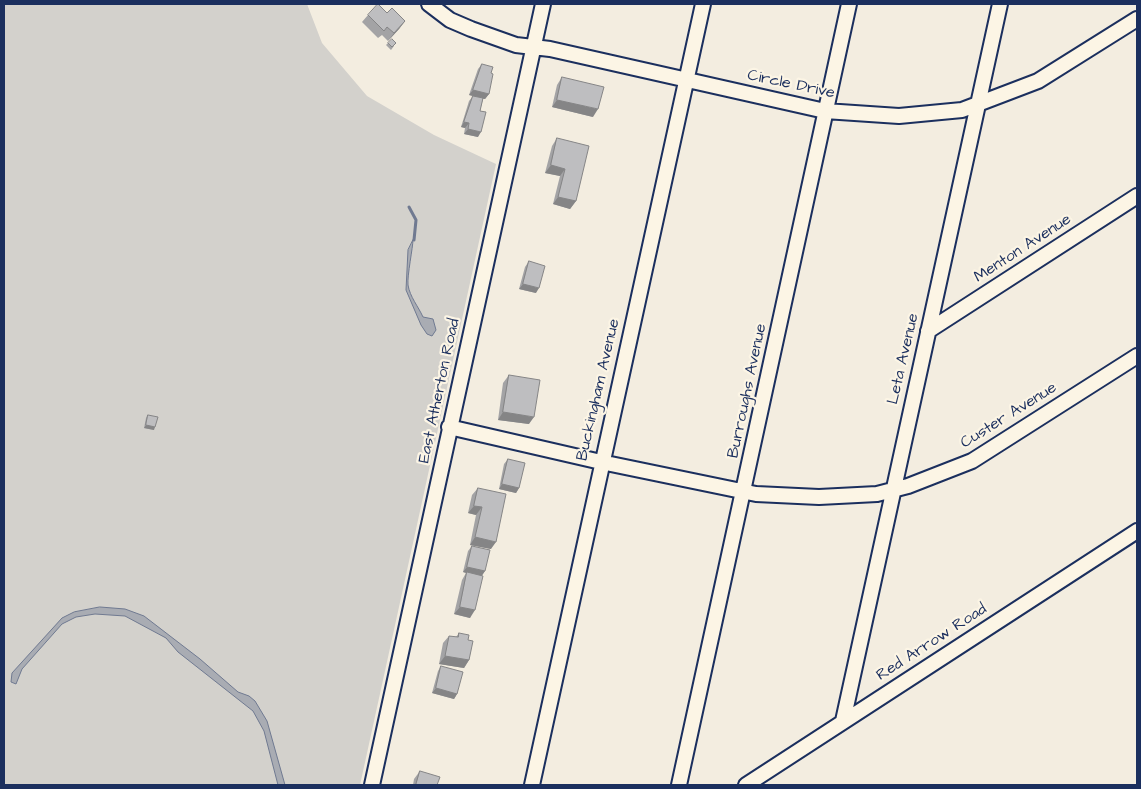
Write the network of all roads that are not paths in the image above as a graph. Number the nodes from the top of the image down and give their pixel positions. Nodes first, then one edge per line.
1 (429, 4) edge
2 (543, 4) edge
3 (703, 4) edge
4 (849, 4) edge
5 (1000, 4) edge
6 (1137, 19) edge
7 (534, 46) junction
8 (686, 81) junction
9 (978, 105) junction
10 (825, 111) junction
11 (1137, 196) edge
12 (928, 331) junction
13 (1137, 356) edge
14 (450, 427) junction
15 (601, 462) junction
16 (892, 490) junction
17 (744, 491) junction
18 (1137, 531) edge
19 (843, 721) junction
20 (372, 785) edge
21 (532, 785) edge
22 (679, 785) edge
23 (746, 785) edge

1 - 7 street, Circle Drive
2 - 7 street, East Atherton Road
3 - 8 street, Buckingham Avenue
4 - 10 street, Burroughs Avenue
5 - 9 street, Leta Avenue
6 - 9 street, Circle Drive
7 - 8 street, Circle Drive
7 - 14 street, East Atherton Road
8 - 10 street, Circle Drive
8 - 15 street, Buckingham Avenue
9 - 10 street, Circle Drive
9 - 12 street, Leta Avenue
10 - 17 street, Burroughs Avenue
11 - 12 street, Menton Avenue
12 - 16 street, Leta Avenue
13 - 16 street, Custer Avenue
14 - 15 street, Custer Avenue
14 - 20 street, East Atherton Road
15 - 17 street, Custer Avenue
15 - 21 street, Buckingham Avenue
16 - 17 street, Custer Avenue
16 - 19 street, Leta Avenue
17 - 22 street, Burroughs Avenue
18 - 19 street, Red Arrow Road
19 - 23 street, Red Arrow Road

